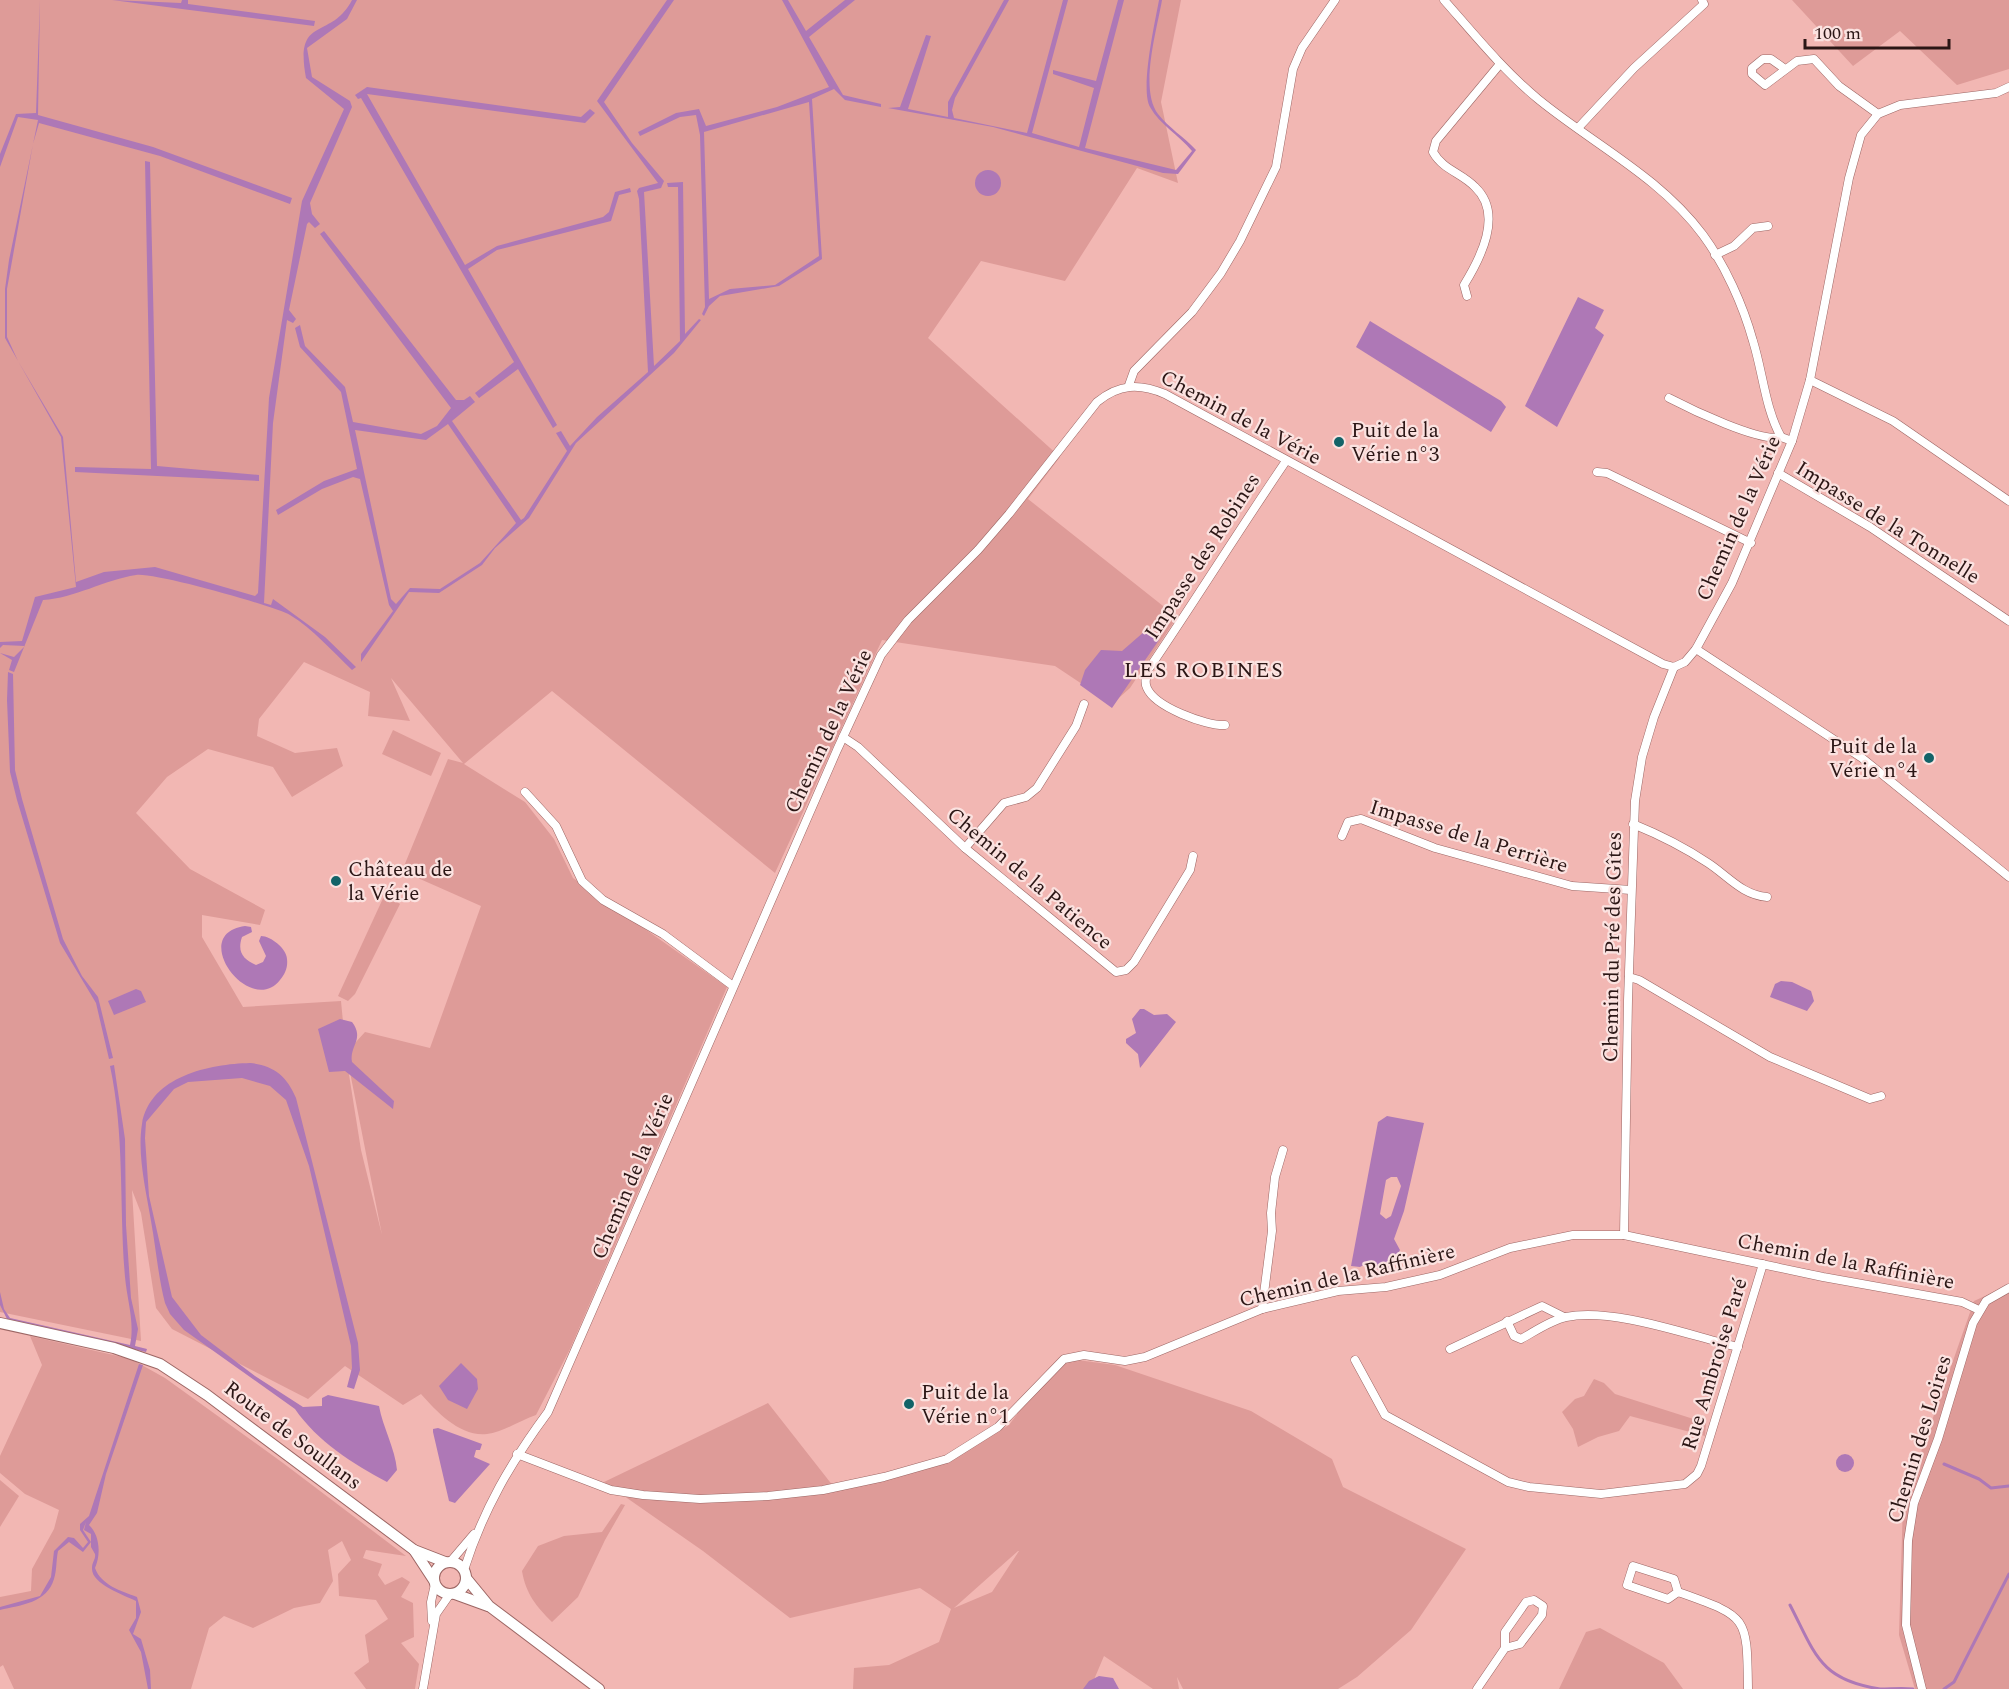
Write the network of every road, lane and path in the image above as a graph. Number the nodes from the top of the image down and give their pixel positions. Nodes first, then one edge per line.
1 (1335, 0) edge
2 (1444, 0) edge
3 (1702, 0) edge
4 (1500, 64) junction
5 (1785, 69) dead end
6 (2009, 87) edge
7 (1878, 114) junction
8 (1578, 128) junction
9 (1768, 225) dead end
10 (1715, 255) junction
11 (1467, 296) dead end
12 (1810, 380) junction
13 (1129, 385) junction
14 (1669, 398) dead end
15 (1781, 437) junction
16 (1792, 441) junction
17 (1286, 461) junction
18 (1597, 472) dead end
19 (1778, 473) junction
20 (2009, 501) edge
21 (1751, 543) junction
22 (2009, 621) edge
23 (1696, 648) junction
24 (1674, 667) junction
25 (1084, 704) dead end
26 (1225, 725) dead end
27 (843, 737) junction
28 (525, 792) dead end
29 (1633, 825) junction
30 (1342, 836) dead end
31 (965, 848) junction
32 (1193, 856) dead end
33 (2009, 878) edge
34 (1631, 890) junction
35 (1767, 897) dead end
36 (1629, 977) junction
37 (733, 986) junction
38 (1881, 1096) dead end
39 (1283, 1150) dead end
40 (1624, 1235) junction
41 (1763, 1264) junction
42 (2009, 1288) edge
43 (1262, 1309) junction
44 (1979, 1310) junction
45 (1564, 1317) junction
46 (1507, 1322) junction
47 (0, 1323) edge
48 (1738, 1347) junction
49 (1450, 1348) dead end
50 (1355, 1360) dead end
51 (517, 1455) junction
52 (477, 1530) junction
53 (414, 1550) junction
54 (448, 1562) junction
55 (465, 1574) junction
56 (434, 1581) junction
57 (1678, 1592) junction
58 (452, 1594) junction
59 (489, 1606) junction
60 (433, 1632) junction
61 (1505, 1648) junction
62 (423, 1689) edge
63 (599, 1689) edge
64 (1477, 1689) edge
65 (1748, 1689) edge
66 (1922, 1689) edge

1 - 13 street
2 - 4 street
3 - 8 street
4 - 8 street
4 - 11 street
5 - 7 street
6 - 7 street
7 - 12 street, Chemin de la Vérie
8 - 10 street
9 - 10 street
10 - 15 street
12 - 16 street, Chemin de la Vérie
12 - 20 street
13 - 17 street, Chemin de la Vérie
13 - 27 street, Chemin de la Vérie
14 - 15 street
15 - 16 street
16 - 19 street, Chemin de la Vérie
17 - 24 street, Chemin de la Vérie
17 - 26 street, Impasse des Robines
18 - 21 street
19 - 21 street, Chemin de la Vérie
19 - 22 street, Impasse de la Tonnelle
21 - 23 street, Chemin de la Vérie
23 - 24 street, Chemin de la Vérie
23 - 33 street
24 - 29 street, Chemin du Pré des Gîtes
25 - 31 street
27 - 31 street, Chemin de la Patience
27 - 37 street, Chemin de la Vérie
28 - 37 street
29 - 34 street, Chemin du Pré des Gîtes
29 - 35 street
30 - 34 street, Impasse de la Perrière
31 - 32 street, Chemin de la Patience
34 - 36 street, Chemin du Pré des Gîtes
36 - 38 street
36 - 40 street, Chemin du Pré des Gîtes
37 - 51 street, Chemin de la Vérie
39 - 43 street
40 - 41 street, Chemin de la Raffinière
40 - 43 street, Chemin de la Raffinière
41 - 44 street, Chemin de la Raffinière
41 - 48 street, Rue Ambroise Paré
42 - 44 street
43 - 51 street, Chemin de la Raffinière
44 - 66 street, Chemin des Loires
45 - 46 street
45 - 46 street
45 - 48 street
46 - 49 street
47 - 53 main road, Route de Soullans
48 - 50 street, Rue Ambroise Paré
51 - 52 street, Chemin de la Vérie
52 - 54 street, Chemin de la Vérie
52 - 55 street, Chemin de la Vérie
53 - 54 main road, Route de Soullans
53 - 56 main road, Route de Soullans
54 - 55 main road
54 - 56 main road
55 - 58 main road
55 - 59 main road
56 - 58 main road
56 - 60 street
57 - 57 street
57 - 65 street
58 - 59 main road
58 - 60 street
59 - 63 main road
60 - 62 street
61 - 61 street
61 - 64 street

